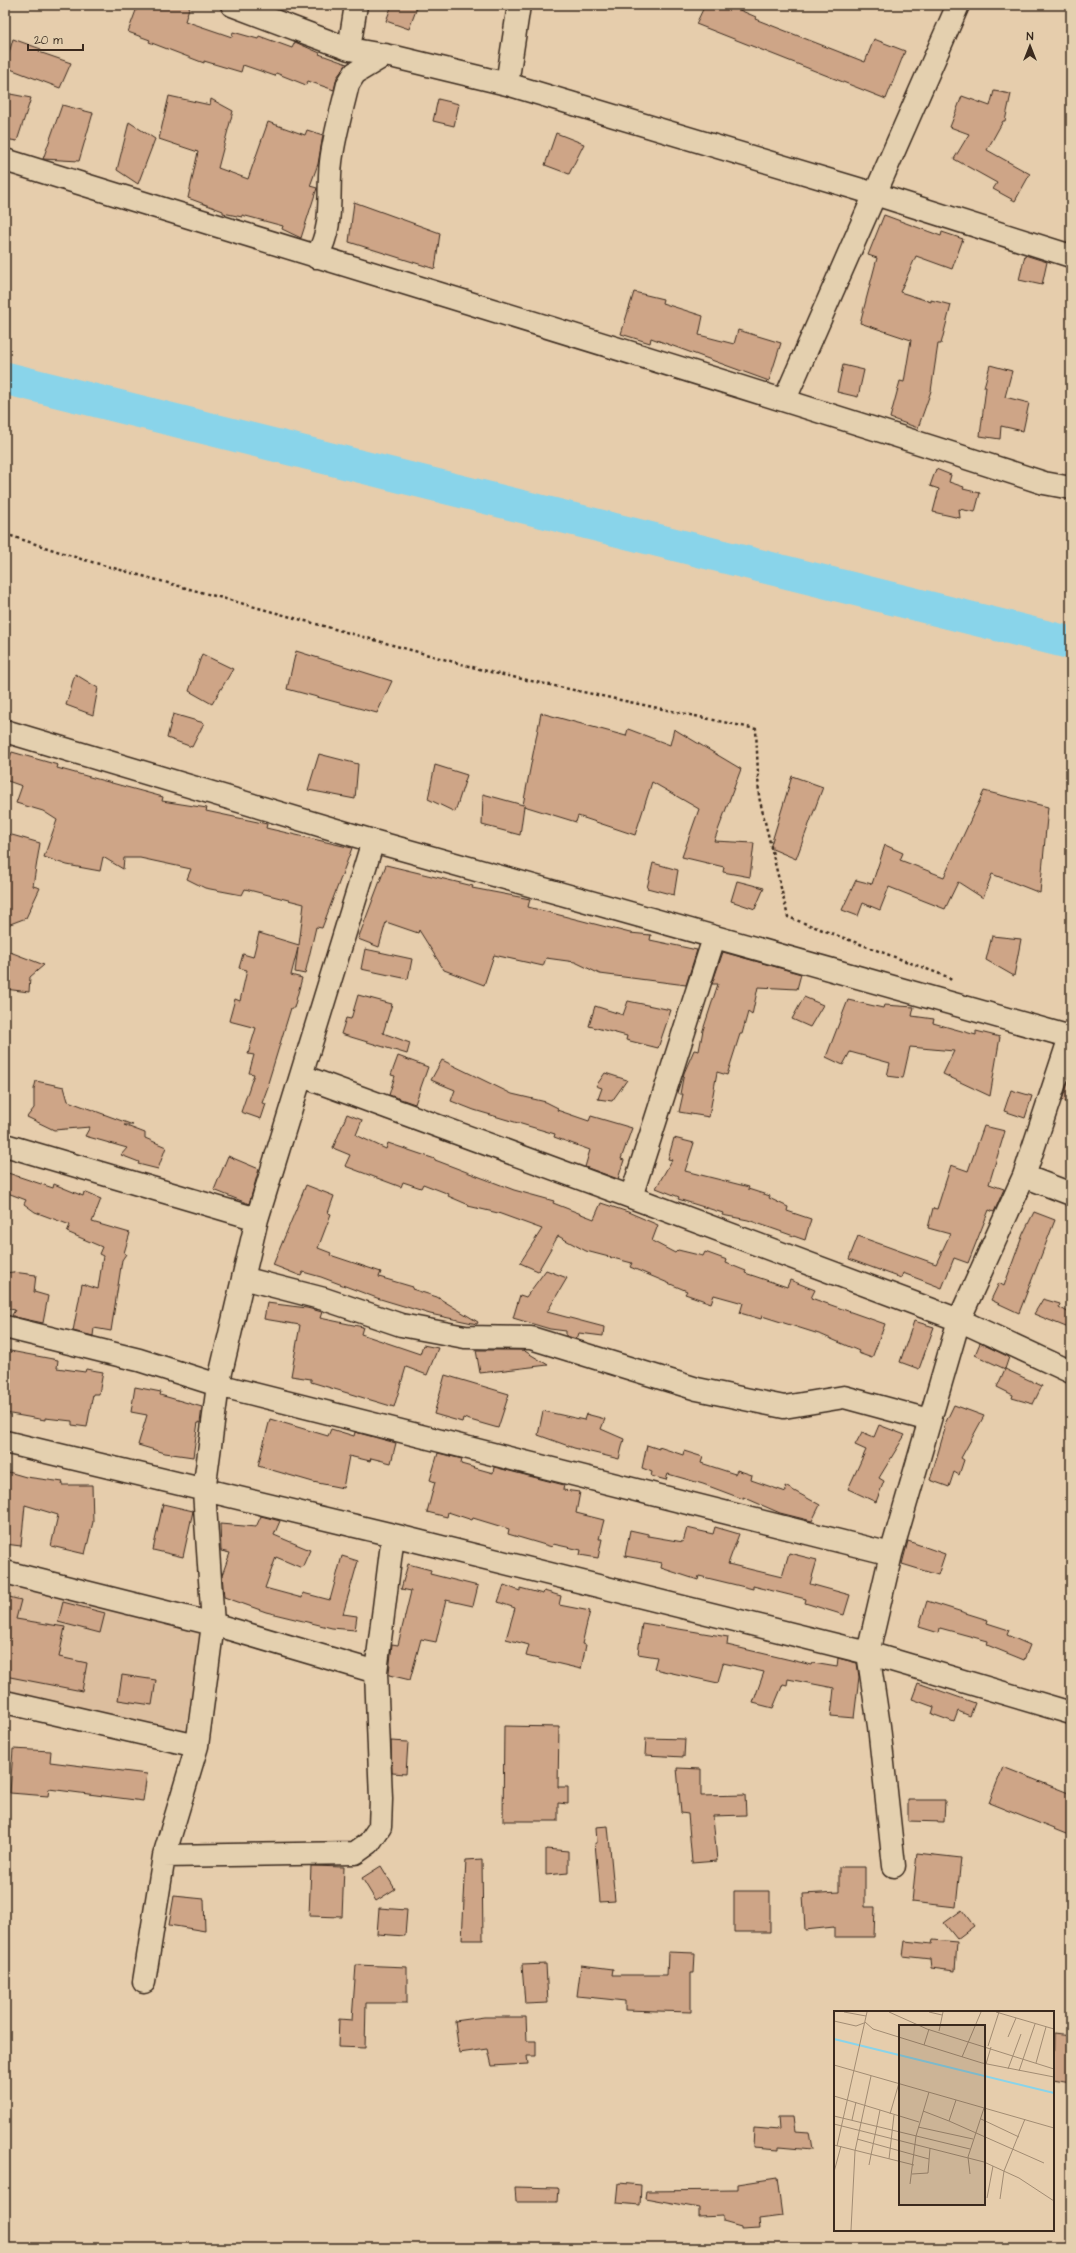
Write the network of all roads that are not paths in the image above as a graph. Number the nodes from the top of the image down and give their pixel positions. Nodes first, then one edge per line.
1 (232, 5) edge
2 (356, 5) edge
3 (519, 5) edge
4 (958, 5) edge
5 (349, 49) junction
6 (385, 55) junction
7 (507, 84) junction
8 (5, 160) edge
9 (875, 194) junction
10 (1071, 256) edge
11 (316, 257) junction
12 (785, 399) junction
13 (1071, 488) edge
14 (5, 731) edge
15 (373, 841) junction
16 (714, 938) junction
17 (1070, 1037) edge
18 (302, 1076) junction
19 (5, 1145) edge
20 (1024, 1176) junction
21 (1071, 1194) edge
22 (631, 1197) junction
23 (257, 1219) junction
24 (243, 1278) junction
25 (959, 1320) junction
26 (5, 1327) edge
27 (1071, 1372) edge
28 (218, 1385) junction
29 (929, 1420) junction
30 (5, 1442) edge
31 (204, 1491) junction
32 (393, 1535) junction
33 (891, 1554) junction
34 (5, 1572) edge
35 (213, 1624) junction
36 (868, 1652) junction
37 (376, 1672) junction
38 (5, 1702) edge
39 (1071, 1713) edge
40 (197, 1746) junction
41 (164, 1856) junction
42 (894, 1866) dead end
43 (144, 1982) dead end

1 - 5 street
2 - 5 street
3 - 7 street
4 - 9 street
5 - 6 street
6 - 7 street
6 - 11 street
7 - 9 street
8 - 11 street
9 - 10 street
9 - 12 street
11 - 12 street
12 - 13 street
14 - 15 street
15 - 16 street
15 - 18 street
16 - 17 street
16 - 22 street
17 - 20 street
18 - 22 street
18 - 23 street
19 - 23 street
20 - 21 street
20 - 25 street
22 - 25 street
23 - 24 street
24 - 28 street
24 - 29 street
25 - 27 street
25 - 29 street
26 - 28 street
28 - 31 street
28 - 33 street
29 - 33 street
30 - 31 street
31 - 32 street
31 - 35 street
32 - 36 street
32 - 37 street
33 - 36 street
34 - 35 street
35 - 37 street
35 - 40 street
36 - 39 street
36 - 42 street
37 - 41 street
38 - 40 street
40 - 41 street
41 - 43 street

